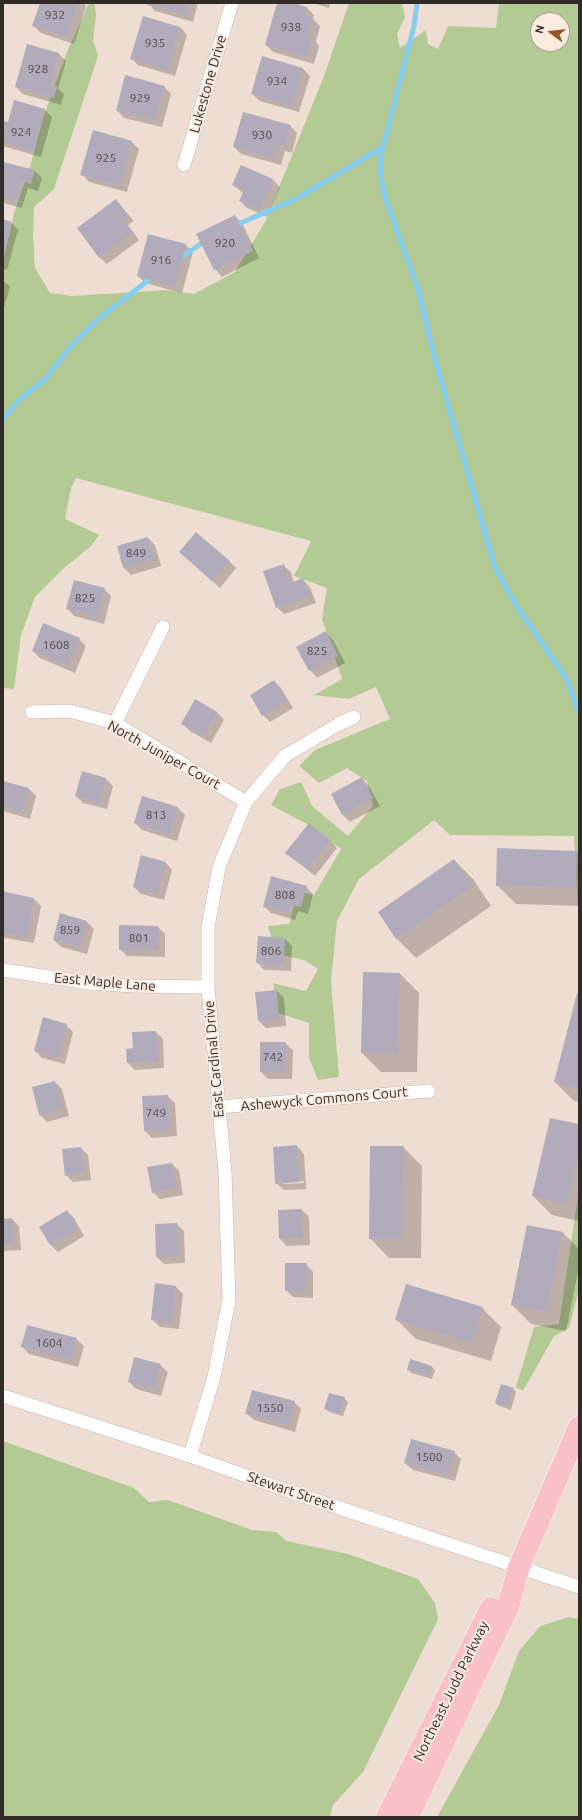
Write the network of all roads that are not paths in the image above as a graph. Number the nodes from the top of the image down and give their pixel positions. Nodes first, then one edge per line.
1 (232, 3) edge
2 (184, 165) dead end
3 (163, 627) dead end
4 (32, 712) dead end
5 (354, 717) dead end
6 (115, 723) junction
7 (246, 802) junction
8 (3, 970) edge
9 (208, 987) junction
10 (429, 1091) dead end
11 (218, 1107) junction
12 (3, 1396) edge
13 (579, 1427) edge
14 (190, 1456) junction
15 (519, 1567) junction
16 (579, 1587) edge
17 (387, 1817) edge
18 (408, 1817) edge

1 - 2 street, Lukestone Drive
3 - 6 street
4 - 6 street, North Juniper Court
5 - 7 street, East Cardinal Drive
6 - 7 street, North Juniper Court
7 - 9 street, East Cardinal Drive
8 - 9 street, East Maple Lane
9 - 11 street, East Cardinal Drive
10 - 11 street, Ashewyck Commons Court
11 - 14 street, East Cardinal Drive
12 - 14 street, Stewart Street
13 - 15 highway, Northeast Judd Parkway
14 - 15 street, Stewart Street
15 - 16 street, Stewart Street
15 - 17 highway, Northeast Judd Parkway
15 - 18 highway, Northeast Judd Parkway

